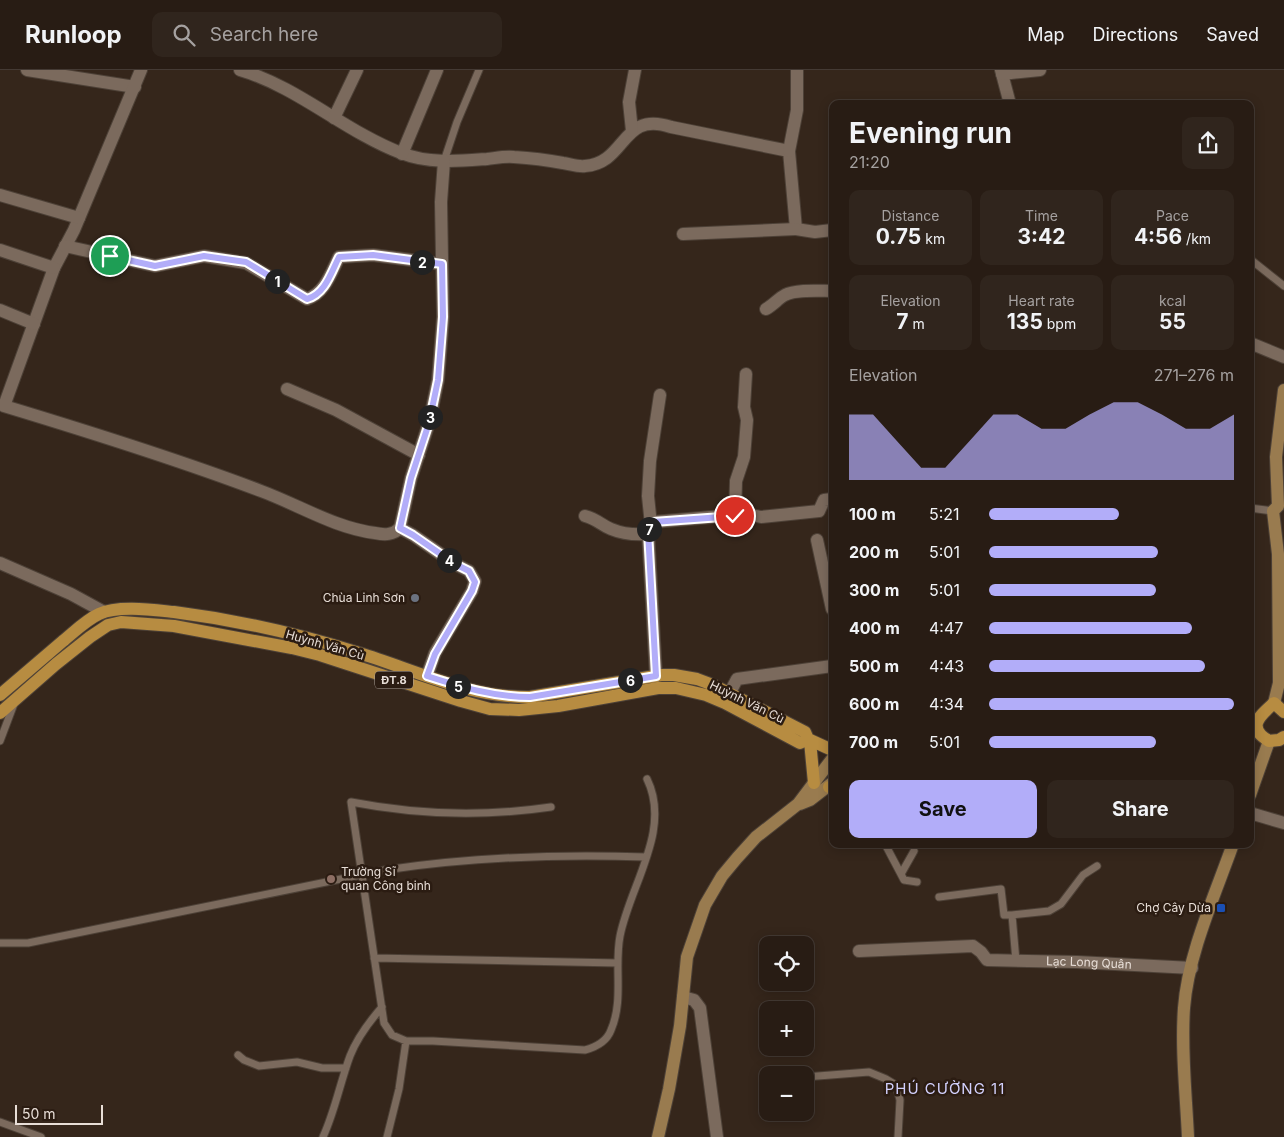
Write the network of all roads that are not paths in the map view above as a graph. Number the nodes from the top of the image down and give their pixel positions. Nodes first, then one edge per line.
1 (27, 70) edge
2 (141, 70) edge
3 (240, 70) edge
4 (356, 70) edge
5 (437, 70) edge
6 (479, 70) edge
7 (635, 70) edge
8 (797, 70) edge
9 (1040, 70) edge
10 (1002, 72) edge
11 (135, 87) junction
12 (1009, 100) edge
13 (334, 118) junction
14 (632, 130) junction
15 (789, 152) junction
16 (402, 154) junction
17 (444, 161) junction
18 (0, 196) edge
19 (80, 218) junction
20 (796, 229) junction
21 (829, 230) edge
22 (684, 234) dead end
23 (65, 246) junction
24 (0, 250) edge
25 (1254, 263) edge
26 (442, 264) junction
27 (54, 268) junction
28 (1284, 286) edge
29 (829, 291) edge
30 (766, 309) dead end
31 (0, 310) edge
32 (34, 324) junction
33 (1254, 346) edge
34 (1284, 357) edge
35 (746, 374) dead end
36 (287, 389) dead end
37 (1284, 390) edge
38 (660, 395) dead end
39 (1, 409) edge
40 (1282, 427) edge
41 (419, 455) junction
42 (829, 500) edge
43 (1254, 509) edge
44 (1273, 511) junction
45 (585, 516) dead end
46 (735, 516) junction
47 (400, 528) junction
48 (649, 530) junction
49 (817, 540) dead end
50 (1281, 554) edge
51 (0, 563) edge
52 (829, 595) edge
53 (104, 612) junction
54 (121, 622) junction
55 (829, 666) edge
56 (427, 676) junction
57 (656, 676) junction
58 (0, 695) edge
59 (727, 698) junction
60 (16, 700) junction
61 (1279, 708) edge
62 (0, 713) edge
63 (1254, 720) edge
64 (1284, 737) edge
65 (809, 740) junction
66 (0, 741) edge
67 (1269, 741) junction
68 (829, 749) edge
69 (829, 763) edge
70 (647, 779) dead end
71 (814, 783) junction
72 (1254, 784) edge
73 (829, 787) edge
74 (798, 804) junction
75 (551, 807) dead end
76 (1254, 814) edge
77 (1284, 823) edge
78 (886, 848) edge
79 (1232, 848) edge
80 (914, 851) dead end
81 (646, 857) junction
82 (1096, 866) dead end
83 (901, 874) junction
84 (361, 875) junction
85 (917, 882) dead end
86 (939, 896) dead end
87 (1012, 915) junction
88 (0, 943) edge
89 (859, 951) dead end
90 (374, 958) junction
91 (1016, 961) junction
92 (618, 963) junction
93 (1192, 968) junction
94 (683, 997) junction
95 (382, 1007) junction
96 (406, 1041) junction
97 (238, 1055) dead end
98 (346, 1068) junction
99 (814, 1076) edge
100 (0, 1122) edge
101 (41, 1137) edge
102 (323, 1137) edge
103 (387, 1137) edge
104 (658, 1137) edge
105 (717, 1137) edge
106 (898, 1137) edge
107 (1188, 1137) edge

1 - 11 street
2 - 11 street
3 - 13 street
4 - 13 street
5 - 16 street
6 - 17 lane
7 - 14 street
8 - 15 street
9 - 10 street
10 - 12 street
11 - 19 street
13 - 16 street
14 - 15 street
14 - 17 street
15 - 20 street
16 - 17 street
17 - 26 street
18 - 19 street
19 - 23 street
20 - 21 street
20 - 22 street
23 - 26 street
23 - 27 street
24 - 27 street
25 - 28 lane
26 - 41 street
27 - 32 street
29 - 30 street
31 - 32 street
32 - 39 street
33 - 34 street
35 - 46 street
36 - 41 street
37 - 40 main road
38 - 48 street
39 - 47 street
40 - 44 main road
41 - 47 street
42 - 46 street
43 - 44 lane
44 - 50 main road
45 - 48 street
46 - 48 street
47 - 56 street
48 - 57 street
49 - 52 street
50 - 61 main road
51 - 53 street
53 - 54 main road
53 - 56 main road
53 - 58 main road
54 - 59 main road, Huỳnh Văn Cù / ĐT.8
54 - 60 main road, Huỳnh Văn Cù / ĐT.8
55 - 59 street
56 - 57 main road
57 - 59 main road
59 - 65 main road
60 - 62 main road, Huỳnh Văn Cù / ĐT.8
60 - 66 lane
61 - 63 main road
63 - 67 main road
64 - 67 main road
65 - 68 main road
65 - 71 main road
67 - 72 main road
69 - 71 main road
70 - 81 lane
71 - 74 main road
73 - 74 main road
74 - 94 main road
75 - 84 lane
76 - 77 street
78 - 83 lane
79 - 93 main road
80 - 83 lane
81 - 84 lane
81 - 92 lane
82 - 87 lane
83 - 85 lane
84 - 88 lane
84 - 90 lane
86 - 87 lane
87 - 91 lane
89 - 91 street, Lạc Long Quân
90 - 92 lane
90 - 95 lane
91 - 93 street, Lạc Long Quân
92 - 96 lane
93 - 107 main road
94 - 104 main road
94 - 105 street
95 - 96 lane
95 - 98 lane
96 - 103 lane
97 - 98 lane
98 - 102 lane
99 - 106 lane
100 - 101 lane

